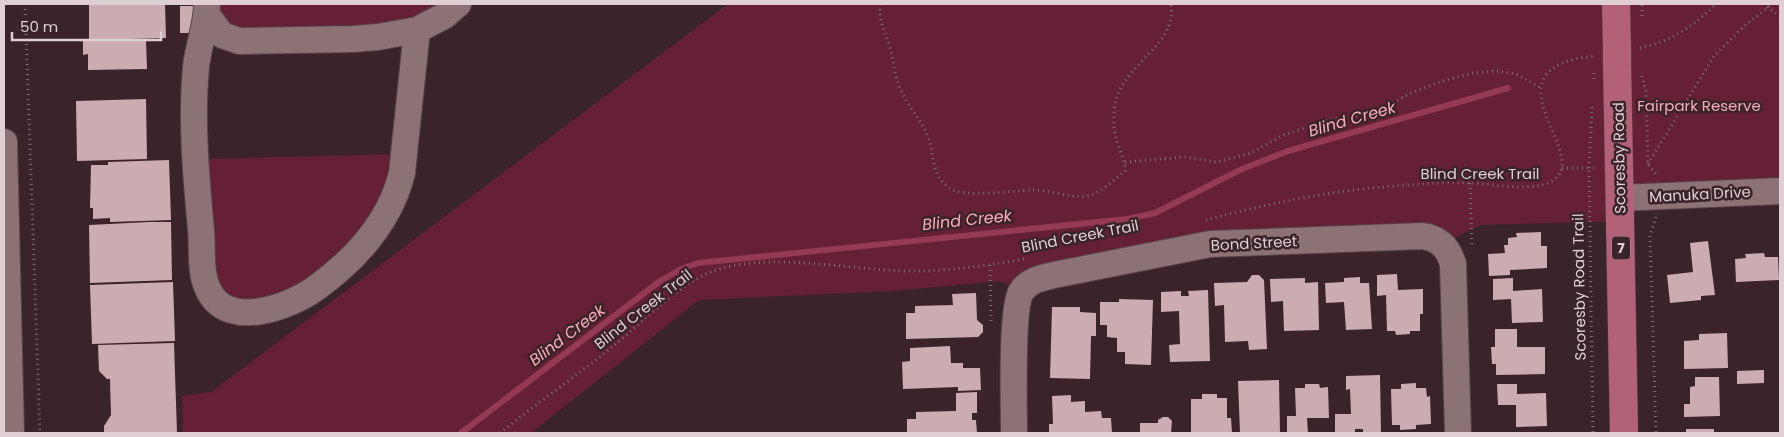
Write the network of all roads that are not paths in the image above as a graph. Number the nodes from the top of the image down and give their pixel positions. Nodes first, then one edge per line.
1 (458, 4) edge
2 (1616, 4) edge
3 (207, 10) edge
4 (417, 30) junction
5 (4, 142) edge
6 (1780, 191) edge
7 (1620, 198) junction
8 (11, 433) edge
9 (1014, 433) edge
10 (1458, 433) edge
11 (1624, 433) edge

1 - 4 street
2 - 7 main road, Scoresby Road / 7, bridge
3 - 4 street
3 - 4 street
5 - 8 street
6 - 7 street, Manuka Drive
7 - 11 main road, Scoresby Road / 7
9 - 10 street, Bond Street

